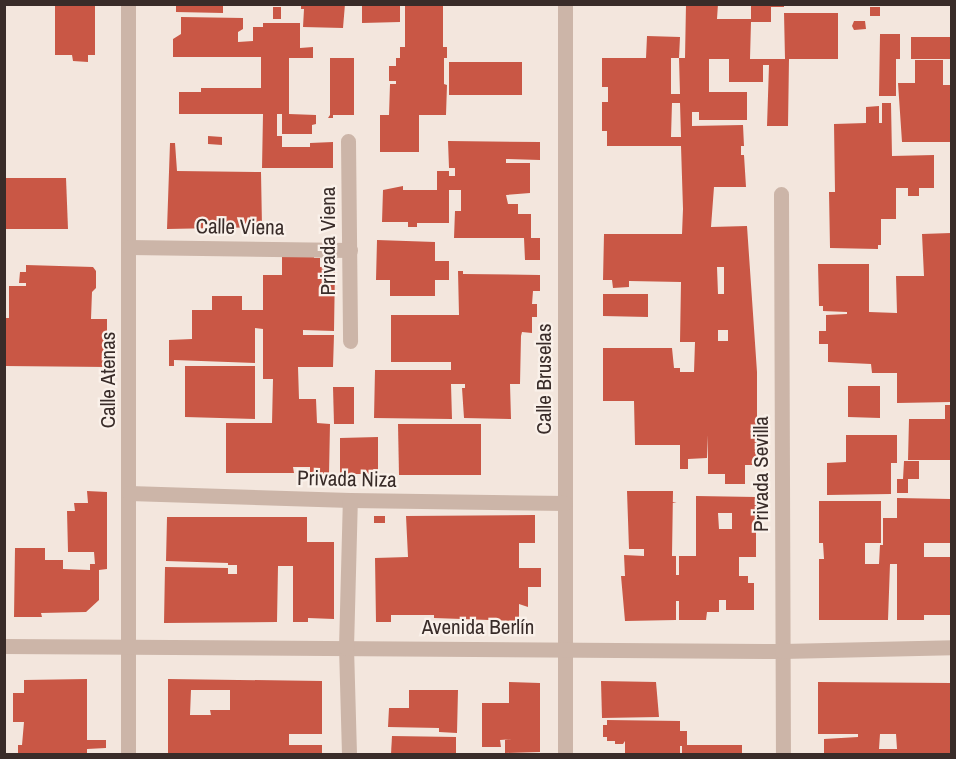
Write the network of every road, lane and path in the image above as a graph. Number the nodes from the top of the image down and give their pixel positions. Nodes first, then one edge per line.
1 (128, 4) edge
2 (565, 4) edge
3 (348, 141) dead end
4 (781, 194) dead end
5 (129, 247) junction
6 (350, 250) junction
7 (350, 341) dead end
8 (129, 493) junction
9 (350, 500) junction
10 (565, 503) junction
11 (4, 646) edge
12 (128, 647) junction
13 (951, 647) edge
14 (346, 648) junction
15 (567, 648) junction
16 (782, 651) junction
17 (128, 754) edge
18 (349, 754) edge
19 (565, 754) edge
20 (783, 754) edge

1 - 5 street, Calle Atenas
2 - 10 street, Calle Bruselas
3 - 6 street, Privada Viena
4 - 16 street, Privada Sevilla
5 - 6 street, Calle Viena
5 - 8 street, Calle Atenas
6 - 7 street, Privada Viena
8 - 9 street, Privada Niza
8 - 12 street, Calle Atenas
9 - 10 street, Privada Niza
9 - 14 street
10 - 15 street, Calle Bruselas
11 - 12 street, Avenida Berlín
12 - 14 street, Avenida Berlín
12 - 17 street, Calle Atenas
13 - 16 street, Avenida Berlín
14 - 15 street, Avenida Berlín
14 - 18 street
15 - 16 street, Avenida Berlín
15 - 19 street, Calle Bruselas
16 - 20 street, Privada Sevilla

